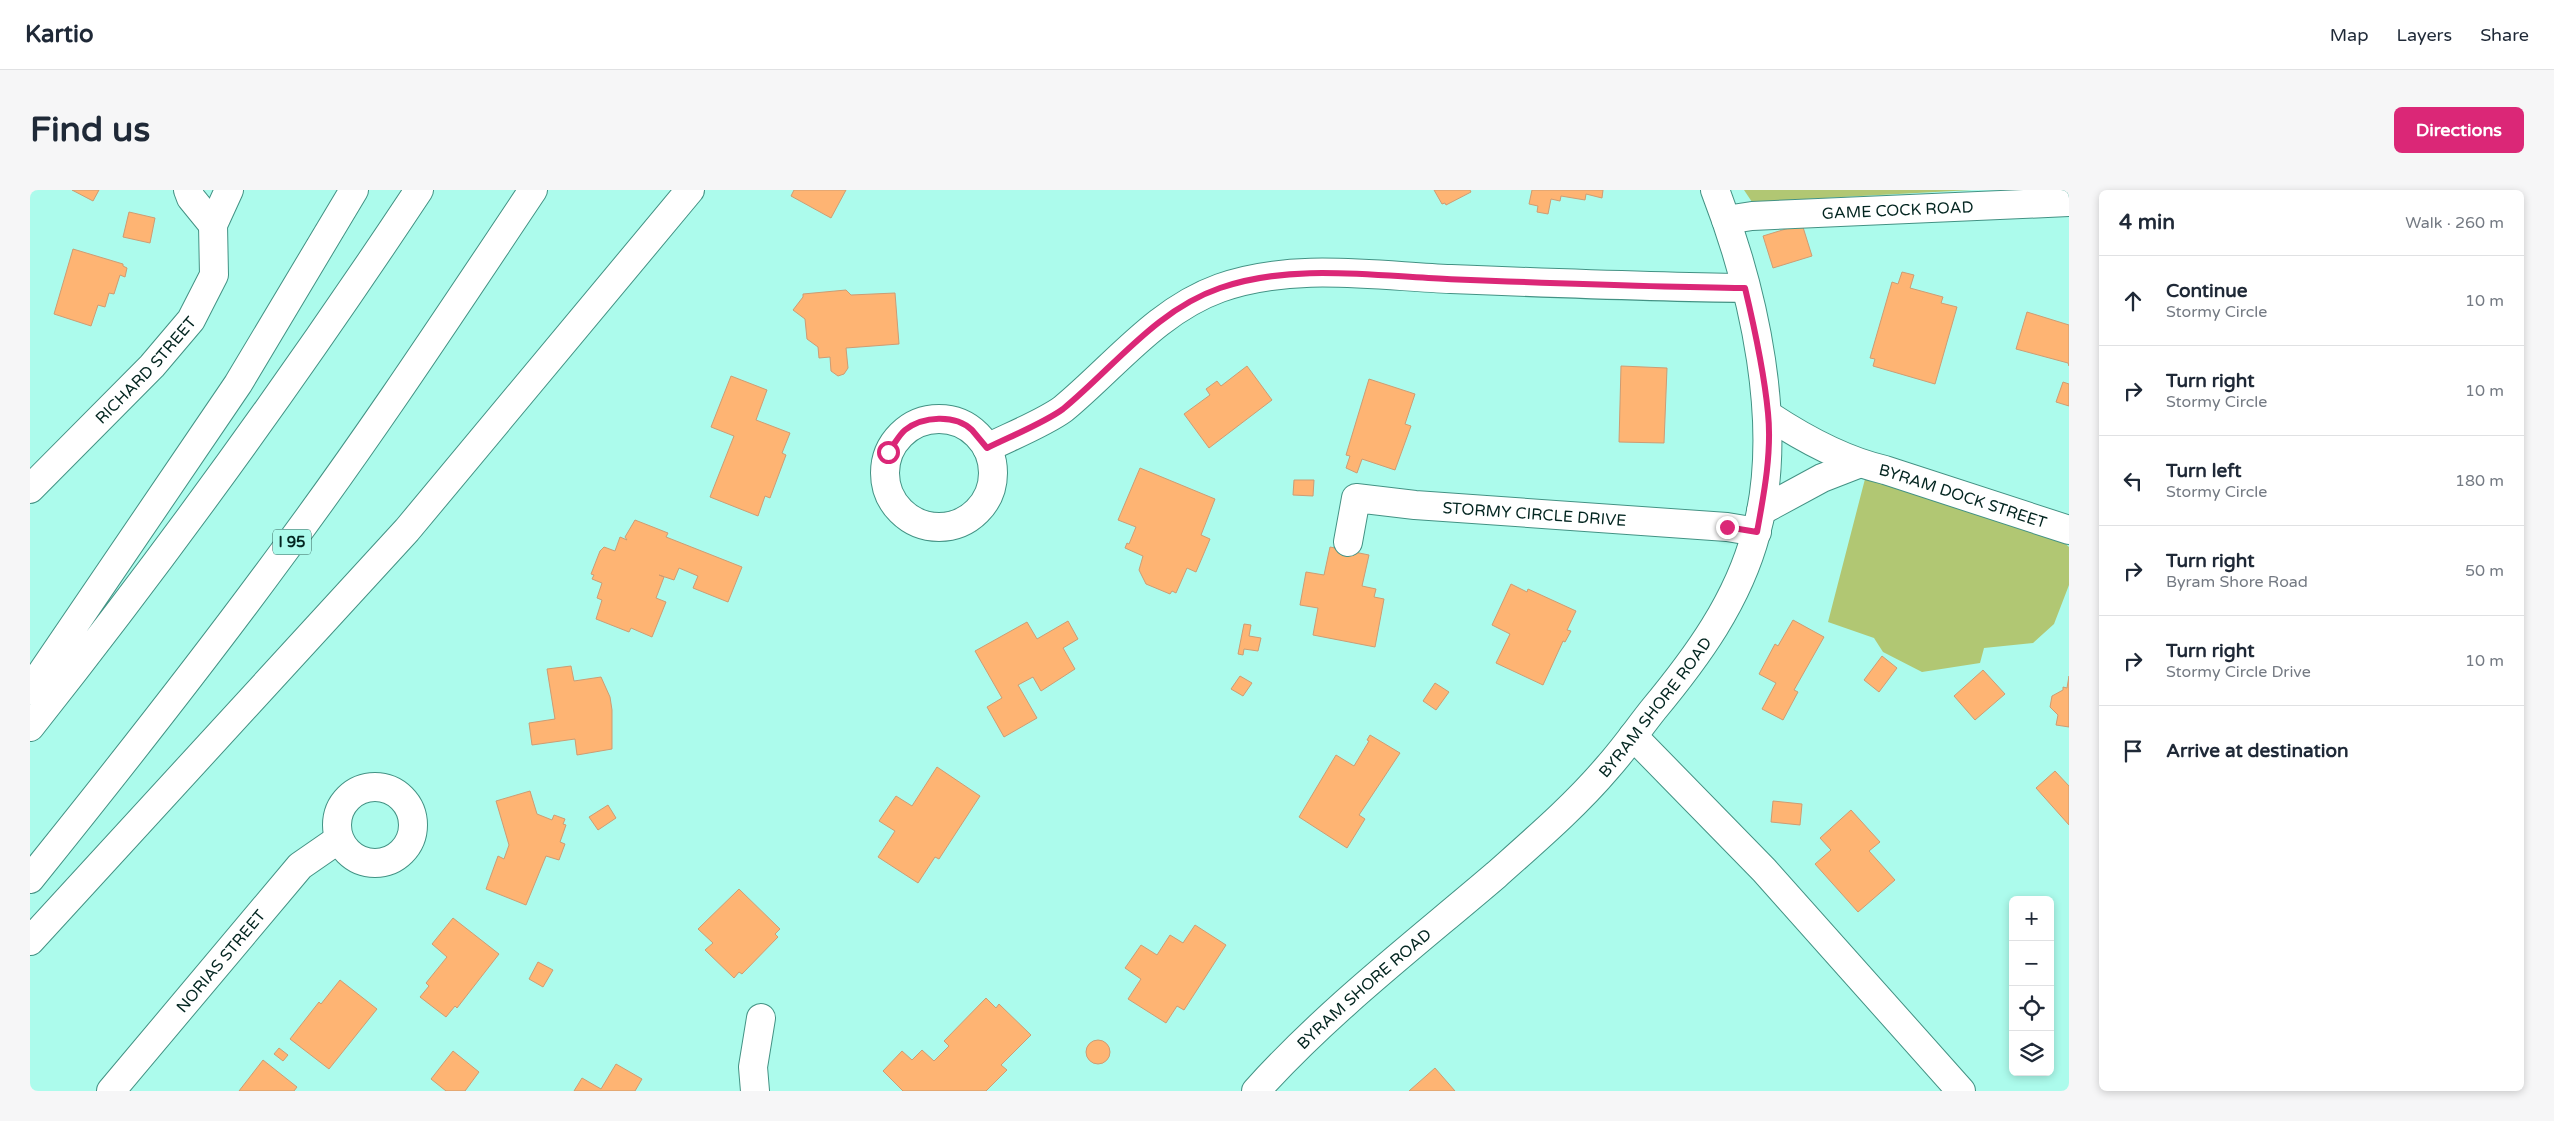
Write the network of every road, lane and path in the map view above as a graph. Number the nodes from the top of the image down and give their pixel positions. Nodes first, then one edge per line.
1 (188, 190) edge
2 (229, 190) edge
3 (354, 190) edge
4 (419, 190) edge
5 (533, 190) edge
6 (690, 190) edge
7 (1715, 190) edge
8 (2069, 202) edge
9 (1726, 220) junction
10 (213, 225) junction
11 (1745, 288) junction
12 (1768, 415) junction
13 (987, 448) dead end
14 (1858, 464) junction
15 (30, 489) edge
16 (1759, 522) junction
17 (2069, 530) edge
18 (1348, 542) dead end
19 (30, 690) edge
20 (30, 727) edge
21 (1633, 736) junction
22 (339, 839) dead end
23 (30, 879) edge
24 (30, 941) edge
25 (761, 1018) dead end
26 (111, 1091) edge
27 (755, 1091) edge
28 (1256, 1091) edge
29 (1962, 1091) edge

1 - 10 main road
2 - 10 main road
3 - 19 main road
4 - 20 main road
5 - 23 main road, I 95
6 - 24 main road
7 - 9 main road, BYRAM SHORE ROAD
8 - 9 main road, GAME COCK ROAD
9 - 11 main road, BYRAM SHORE ROAD
10 - 15 main road, RICHARD STREET
11 - 12 main road, BYRAM SHORE ROAD
11 - 13 main road
12 - 14 main road, BYRAM DOCK STREET
12 - 16 main road, BYRAM SHORE ROAD
14 - 16 main road, BYRAM DOCK STREET
14 - 17 main road, BYRAM DOCK STREET
16 - 18 main road, STORMY CIRCLE DRIVE
16 - 21 main road, BYRAM SHORE ROAD
21 - 28 main road, BYRAM SHORE ROAD
21 - 29 main road
22 - 26 main road, NORIAS STREET
25 - 27 main road

